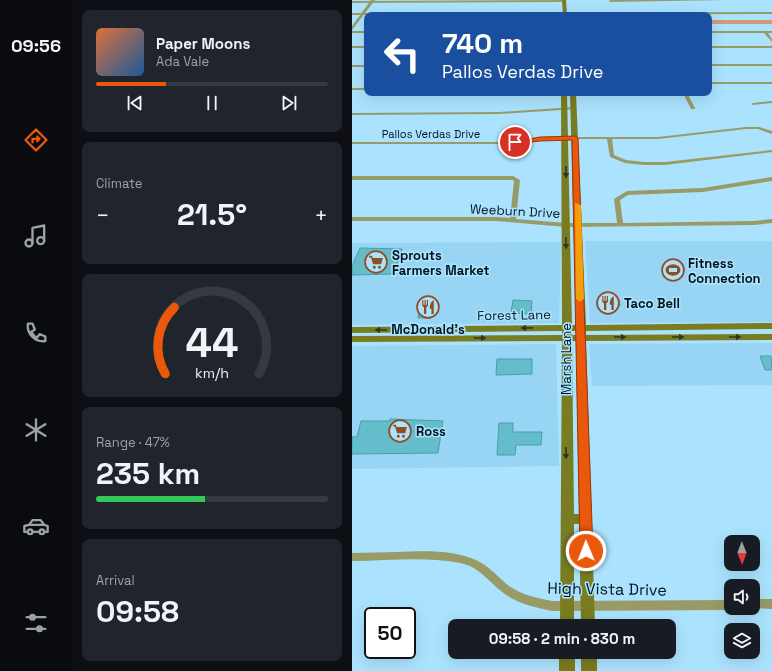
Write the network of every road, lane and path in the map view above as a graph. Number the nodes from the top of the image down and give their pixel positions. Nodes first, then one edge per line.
1 (558, 0) edge
2 (564, 0) edge
3 (610, 0) edge
4 (726, 0) edge
5 (373, 1) edge
6 (352, 2) edge
7 (365, 12) edge
8 (559, 12) edge
9 (565, 12) edge
10 (613, 12) edge
11 (712, 13) edge
12 (772, 13) edge
13 (352, 14) edge
14 (363, 14) joint
15 (352, 31) edge
16 (364, 32) edge
17 (712, 32) edge
18 (765, 32) junction
19 (772, 32) edge
20 (772, 40) edge
21 (352, 47) edge
22 (364, 47) edge
23 (772, 47) edge
24 (712, 48) edge
25 (712, 65) edge
26 (772, 65) edge
27 (352, 66) edge
28 (364, 66) edge
29 (712, 83) edge
30 (772, 83) edge
31 (364, 88) edge
32 (352, 89) edge
33 (564, 96) edge
34 (573, 96) edge
35 (687, 96) edge
36 (772, 102) edge
37 (753, 104) dead end
38 (574, 108) junction
39 (693, 108) dead end
40 (565, 109) junction
41 (352, 114) edge
42 (772, 132) edge
43 (565, 138) junction
44 (575, 138) junction
45 (609, 138) junction
46 (352, 143) edge
47 (772, 151) edge
48 (352, 178) edge
49 (772, 179) edge
50 (352, 219) edge
51 (513, 220) junction
52 (772, 221) edge
53 (578, 224) junction
54 (620, 224) junction
55 (566, 225) junction
56 (579, 272) junction
57 (566, 273) junction
58 (772, 326) edge
59 (352, 330) edge
60 (581, 332) junction
61 (697, 332) junction
62 (566, 333) junction
63 (448, 334) junction
64 (772, 336) edge
65 (352, 339) edge
66 (583, 417) junction
67 (566, 418) junction
68 (567, 519) junction
69 (586, 519) junction
70 (352, 557) edge
71 (760, 604) edge
72 (772, 604) edge
73 (724, 605) edge
74 (567, 607) junction
75 (588, 607) junction
76 (567, 619) edge
77 (588, 619) edge
78 (567, 659) edge
79 (589, 659) edge
80 (567, 671) edge
81 (589, 671) edge

1 - 2 street
1 - 5 street
1 - 8 main road
2 - 9 main road
3 - 4 street
3 - 10 street
5 - 6 street
5 - 7 street
11 - 12 street
13 - 14 street
14 - 15 street
15 - 16 street
17 - 18 street
18 - 19 street
18 - 20 street
21 - 22 street
23 - 24 street
25 - 26 street
27 - 28 street
29 - 30 street
31 - 32 street
33 - 40 main road, Marsh Lane
34 - 38 main road, Marsh Lane
35 - 39 street
36 - 37 street
38 - 40 street
38 - 44 main road, Marsh Lane
40 - 41 street
40 - 43 main road, Marsh Lane
42 - 45 street, Pallos Verdas Drive
43 - 44 street, Pallos Verdas Drive
43 - 46 street, Pallos Verdas Drive
43 -> 55 main road, Marsh Lane
44 - 45 street, Pallos Verdas Drive
44 - 53 main road, Marsh Lane
45 - 47 street
48 - 51 street
49 - 54 street
50 - 51 street, Weeburn Drive
51 - 55 street, Weeburn Drive
52 - 54 street, Weeburn Drive
53 - 54 street, Weeburn Drive
53 - 55 street, Weeburn Drive
53 - 56 main road, Marsh Lane
55 -> 57 main road, Marsh Lane
56 - 57 main road
56 - 60 main road, Marsh Lane
57 - 62 main road, Marsh Lane
58 - 61 main road, Forest Lane
63 -> 59 main road, Forest Lane
60 - 61 main road, Forest Lane
60 - 62 main road, Forest Lane
60 - 66 main road, Marsh Lane
61 -> 64 main road, Forest Lane
62 - 63 main road, Forest Lane
62 - 67 main road, Marsh Lane
63 - 65 main road, Forest Lane
66 - 67 main road
66 - 69 main road, Marsh Lane
67 -> 68 main road, Marsh Lane
68 - 69 main road
68 - 74 main road, Marsh Lane
69 - 75 main road, Marsh Lane
70 - 74 street, High Vista Drive
71 - 72 street
73 - 75 street, High Vista Drive
74 - 75 street, High Vista Drive
74 - 76 main road, Marsh Lane
75 - 77 main road, Marsh Lane
78 - 80 main road
79 - 81 main road

